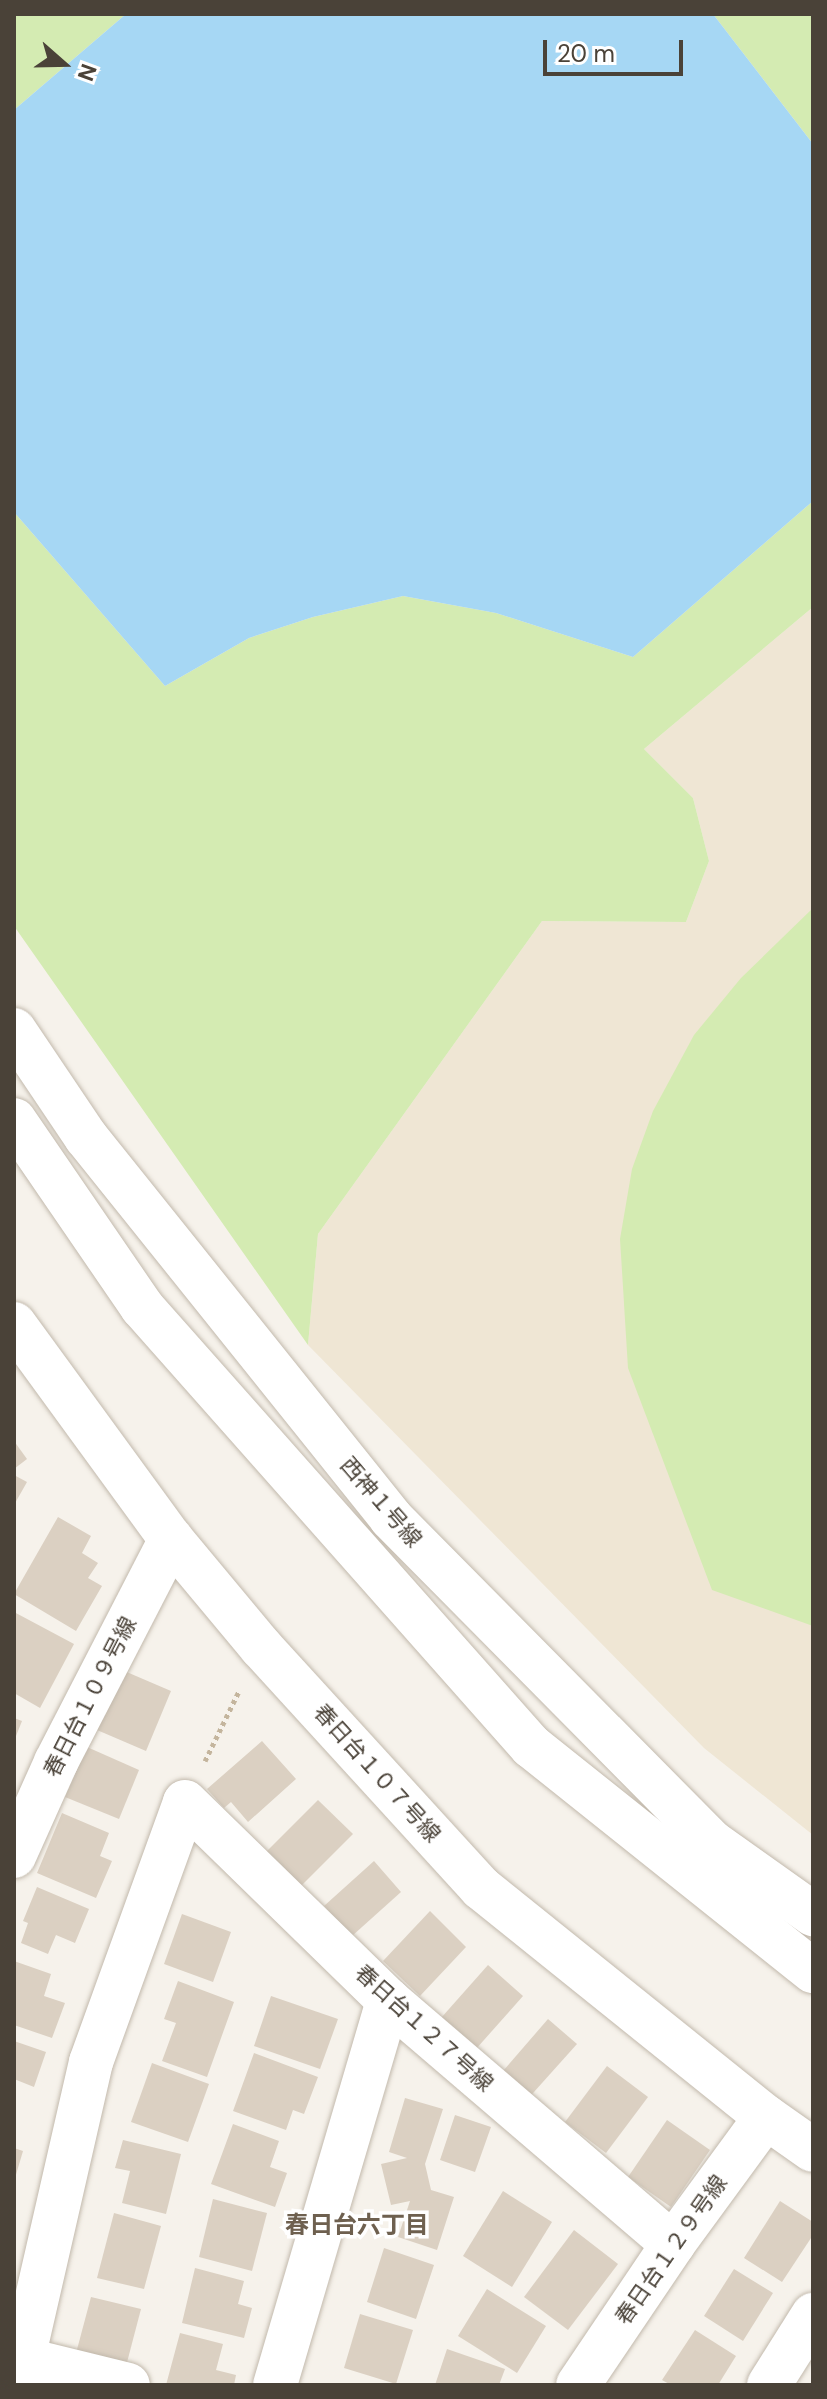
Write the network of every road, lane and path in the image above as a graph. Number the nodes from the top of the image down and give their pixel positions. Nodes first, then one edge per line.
1 (14, 1030) edge
2 (14, 1120) edge
3 (14, 1324) edge
4 (171, 1539) junction
5 (261, 1647) junction
6 (185, 1802) junction
7 (14, 1856) edge
8 (813, 1914) edge
9 (813, 1971) edge
10 (388, 2000) junction
11 (766, 2117) junction
12 (813, 2150) edge
13 (673, 2244) junction
14 (813, 2315) edge
15 (20, 2372) edge
16 (128, 2385) edge
17 (275, 2385) edge
18 (578, 2385) edge
19 (769, 2385) edge

1 - 8 street, 西神１号線
2 - 9 street
3 - 4 street, 春日台１０７号線
4 - 5 street, 春日台１０７号線
4 - 7 street, 春日台１０９号線
5 - 6 path
5 - 11 street, 春日台１０７号線
6 - 10 street, 春日台１２７号線
6 - 15 street
10 - 13 street, 春日台１２７号線
10 - 17 street
11 - 12 street, 春日台１０７号線
11 - 13 street, 春日台１２９号線
13 - 18 street, 春日台１２９号線
14 - 19 street
15 - 16 street

